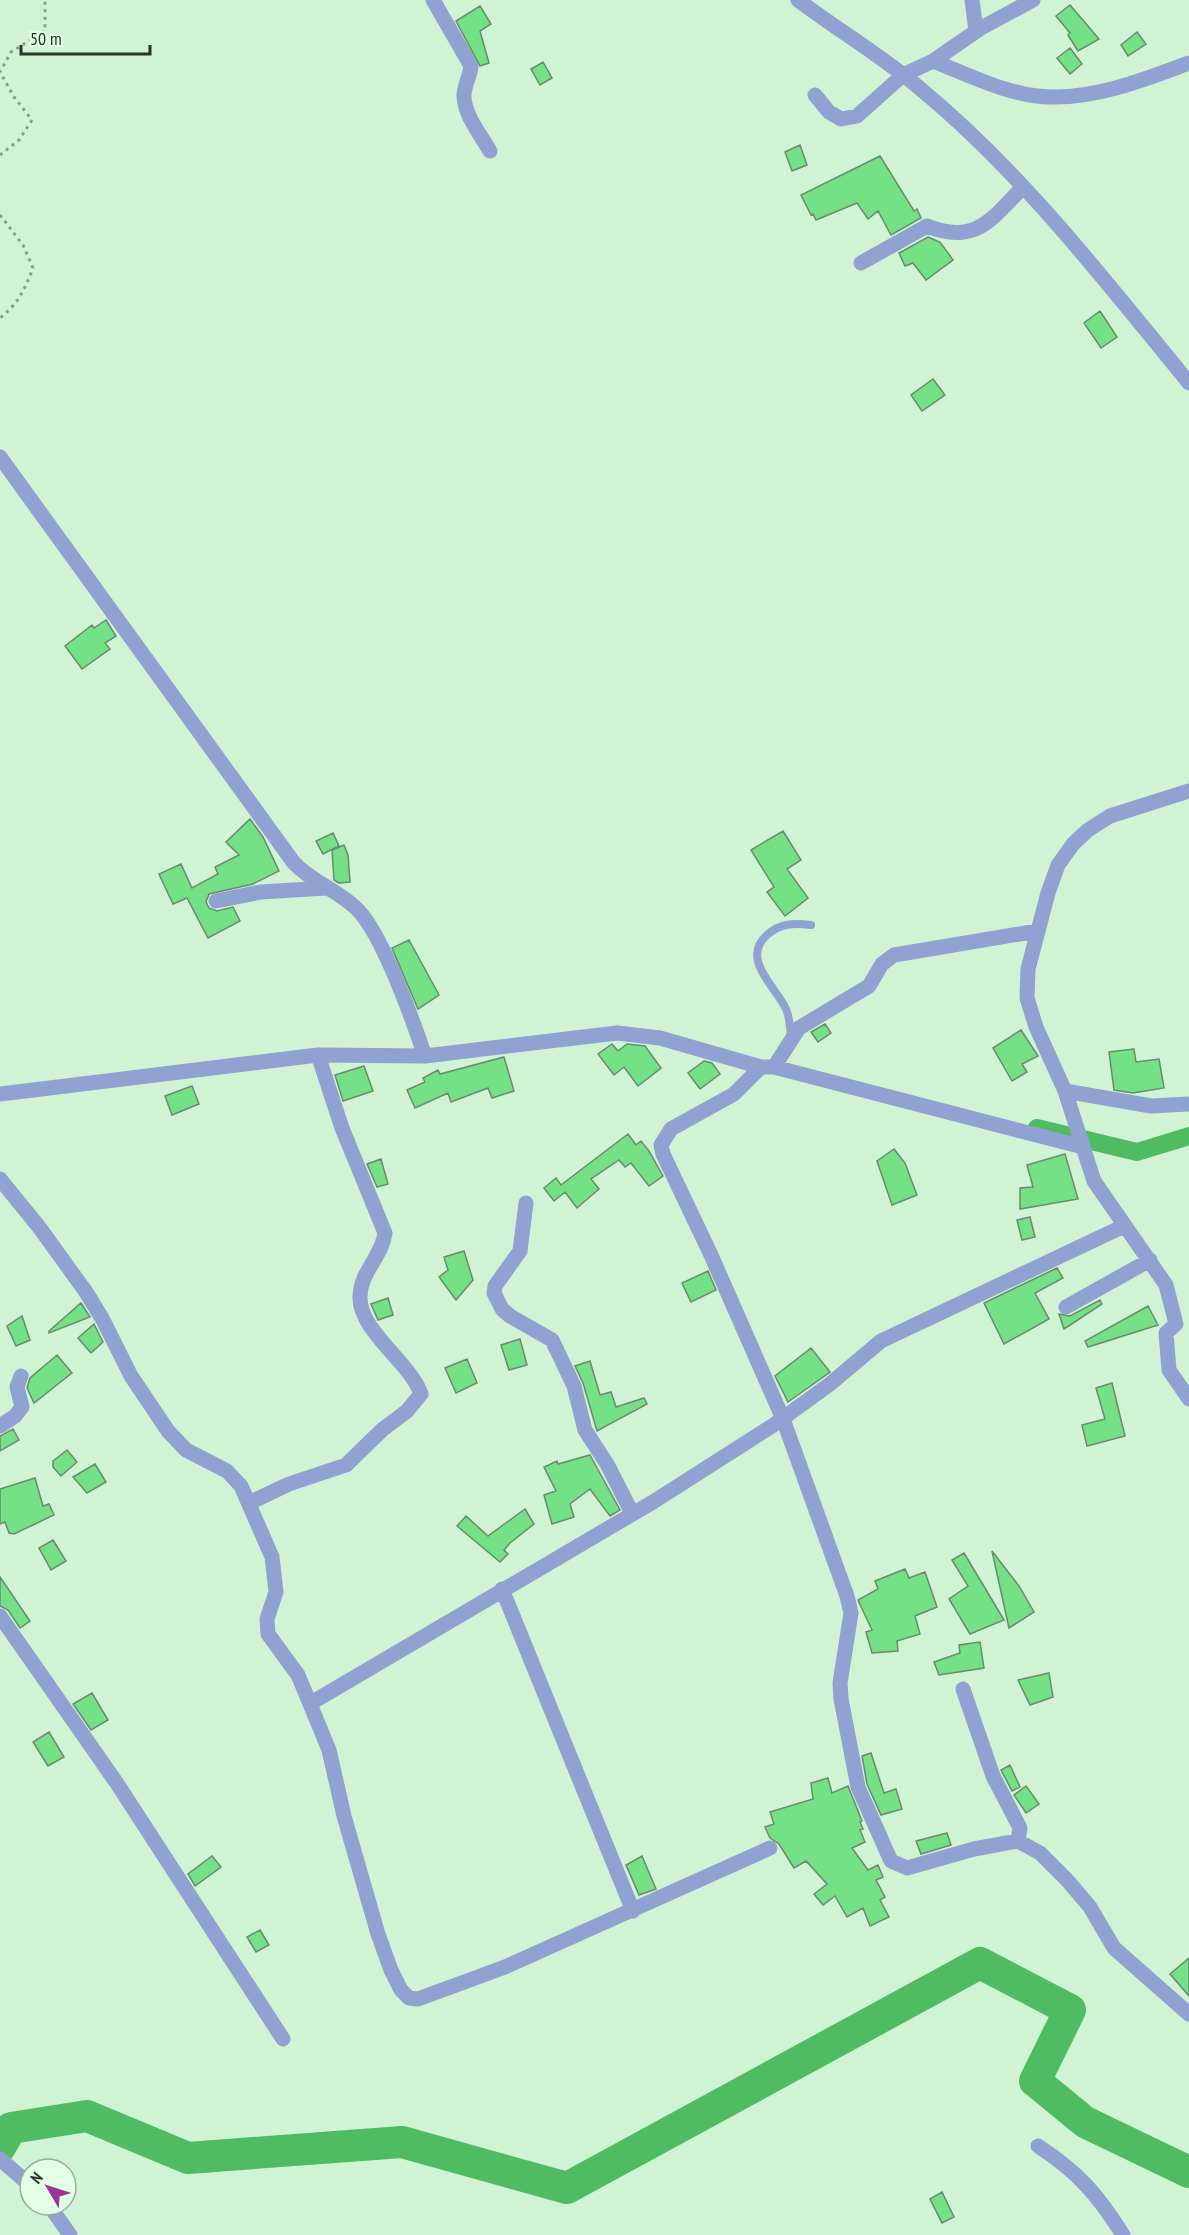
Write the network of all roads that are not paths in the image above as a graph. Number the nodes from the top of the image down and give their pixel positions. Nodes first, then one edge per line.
1 (433, 0) edge
2 (798, 0) edge
3 (972, 0) edge
4 (1033, 0) edge
5 (976, 32) junction
6 (933, 62) junction
7 (1189, 63) edge
8 (903, 75) junction
9 (815, 95) dead end
10 (490, 151) dead end
11 (1023, 188) junction
12 (861, 263) dead end
13 (1189, 383) edge
14 (0, 457) edge
15 (1189, 791) edge
16 (327, 888) junction
17 (216, 901) dead end
18 (811, 925) dead end
19 (1037, 931) junction
20 (424, 1051) junction
21 (318, 1055) junction
22 (778, 1056) junction
23 (0, 1094) edge
24 (1066, 1096) junction
25 (1189, 1104) edge
26 (1083, 1147) junction
27 (0, 1179) edge
28 (526, 1203) dead end
29 (1124, 1226) junction
30 (1150, 1260) junction
31 (1066, 1307) dead end
32 (1182, 1323) edge
33 (21, 1376) dead end
34 (1189, 1399) edge
35 (783, 1419) junction
36 (0, 1426) edge
37 (249, 1503) junction
38 (632, 1513) junction
39 (502, 1589) junction
40 (0, 1616) edge
41 (963, 1689) dead end
42 (311, 1703) junction
43 (1018, 1841) junction
44 (770, 1848) dead end
45 (633, 1911) junction
46 (1189, 2014) edge
47 (283, 2039) dead end
48 (1038, 2146) dead end
49 (0, 2159) edge
50 (18, 2175) edge
51 (57, 2217) edge
52 (70, 2235) edge
53 (1123, 2235) edge

1 - 10 street
2 - 8 street
3 - 5 street
4 - 5 street
5 - 6 street
6 - 7 street
6 - 8 street
8 - 9 street
8 - 11 street
11 - 12 street
11 - 13 street
14 - 16 street
15 - 19 street
16 - 17 street
16 - 20 street
18 - 22 lane
19 - 22 street
19 - 24 street
20 - 21 street
20 - 22 street
21 - 23 street
21 - 37 street
22 - 26 street
22 - 35 street
24 - 25 street
24 - 26 street
26 - 29 street
27 - 37 street
28 - 38 street
29 - 30 street
29 - 35 street
30 - 31 street
30 - 32 street
32 - 34 street
33 - 36 street
35 - 38 street
35 - 43 street
37 - 42 street
38 - 39 street
39 - 42 street
39 - 45 street
40 - 47 street
41 - 43 street
42 - 45 street
43 - 46 street
44 - 45 street
48 - 53 street
49 - 50 street
51 - 52 street

